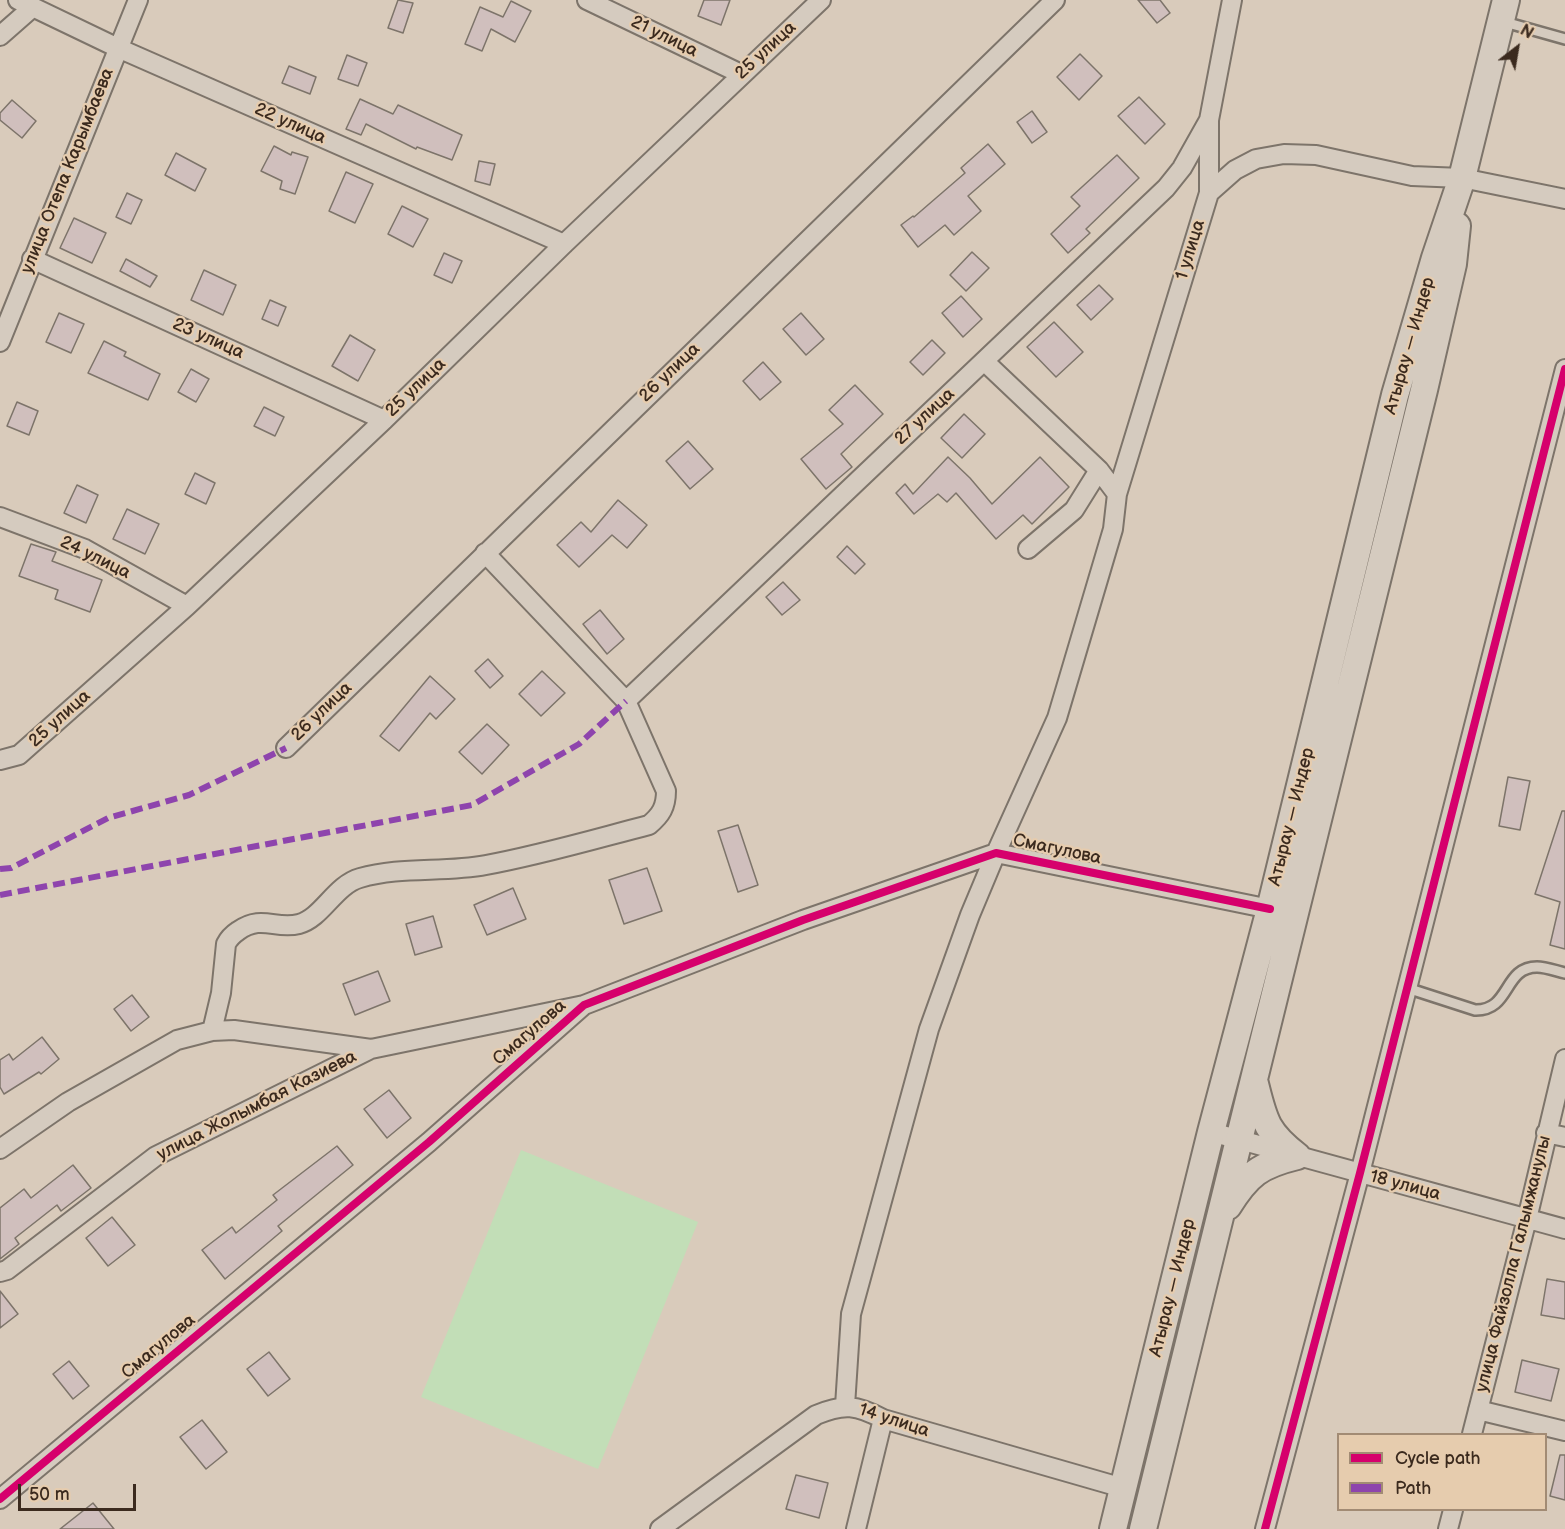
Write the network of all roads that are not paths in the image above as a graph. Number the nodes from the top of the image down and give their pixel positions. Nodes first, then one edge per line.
1 (138, 0) edge
2 (587, 0) edge
3 (821, 0) edge
4 (1055, 0) edge
5 (1232, 0) edge
6 (25, 3) edge
7 (804, 7) edge
8 (1502, 10) edge
9 (0, 36) edge
10 (1565, 39) edge
11 (118, 48) junction
12 (741, 74) junction
13 (1209, 120) junction
14 (1462, 178) junction
15 (1209, 193) junction
16 (1565, 199) edge
17 (564, 244) junction
18 (32, 259) junction
19 (0, 342) edge
20 (984, 361) junction
21 (1565, 369) edge
22 (384, 420) junction
23 (1100, 470) junction
24 (1117, 494) junction
25 (0, 517) edge
26 (1028, 549) dead end
27 (485, 553) junction
28 (187, 606) junction
29 (626, 701) junction
30 (286, 747) dead end
31 (0, 760) edge
32 (996, 853) junction
33 (1270, 909) junction
34 (1565, 973) edge
35 (1407, 988) junction
36 (584, 1005) junction
37 (212, 1031) junction
38 (370, 1049) junction
39 (1565, 1059) edge
40 (1255, 1082) junction
41 (1211, 1132) junction
42 (1546, 1132) junction
43 (1565, 1137) edge
44 (1240, 1140) junction
45 (0, 1149) edge
46 (1297, 1156) junction
47 (1360, 1173) junction
48 (1221, 1218) junction
49 (1527, 1219) junction
50 (1565, 1229) edge
51 (0, 1272) edge
52 (845, 1406) junction
53 (1478, 1410) junction
54 (883, 1419) junction
55 (1565, 1431) edge
56 (1472, 1433) edge
57 (1123, 1488) junction
58 (0, 1500) edge
59 (1452, 1511) edge
60 (660, 1529) edge
61 (856, 1529) edge
62 (1113, 1529) edge
63 (1143, 1529) edge
64 (1265, 1529) edge
65 (1448, 1529) edge

1 - 11 street, улица Отепа Карымбаева
2 - 12 street, 21 улица
3 - 7 street, 25 улица
4 - 27 street, 26 улица
5 - 13 street, 1 улица
6 - 9 street
6 - 11 street, 22 улица
7 - 12 street, 25 улица
8 - 10 lane
8 - 14 main road, Атырау — Индер
11 - 17 street, 22 улица
11 - 18 street, улица Отепа Карымбаева
12 - 17 street, 25 улица
13 - 15 street, 1 улица
13 - 20 street, 27 улица
14 - 15 street
14 - 16 street
14 - 33 main road, Атырау — Индер
14 - 40 main road, Атырау — Индер
15 - 24 street, 1 улица
17 - 22 street, 25 улица
18 - 19 street, улица Отепа Карымбаева
18 - 22 street, 23 улица
20 - 23 street
20 - 29 street, 27 улица
21 - 35 street
22 - 28 street, 25 улица
23 - 24 street
23 - 26 street
24 - 32 street, 1 улица
25 - 28 street, 24 улица
27 - 29 street
27 - 30 street, 26 улица
28 - 31 street, 25 улица
29 - 37 street
32 - 33 street, Смагулова
32 - 36 street, Смагулова
32 - 52 street, 1 улица
33 - 41 main road, Атырау — Индер
34 - 35 lane
35 - 47 street
36 - 38 street, улица Жолымбая Казиева
36 - 58 street, Смагулова
37 - 38 street, улица Жолымбая Казиева
37 - 45 street, улица Жолымбая Казиева
38 - 51 street, улица Жолымбая Казиева
39 - 42 street, улица Файзолла Галымжанулы
40 - 44 main road, Атырау — Индер
40 - 46 main road
41 - 44 street, 18 улица
41 - 57 main road, Атырау — Индер
42 - 43 street
42 - 49 street, улица Файзолла Галымжанулы
44 - 46 street, 18 улица
44 - 48 main road, Атырау — Индер
46 - 47 street, 18 улица
46 - 48 main road
47 - 49 street, 18 улица
47 - 64 street
48 - 63 main road, Атырау — Индер
49 - 50 street, 18 улица
49 - 53 street, улица Файзолла Галымжанулы
52 - 54 street, 14 улица
52 - 60 street, 14 улица
53 - 55 street
53 - 56 street, улица Файзолла Галымжанулы
54 - 57 street, 14 улица
54 - 61 street
57 - 62 main road, Атырау — Индер
59 - 65 street

